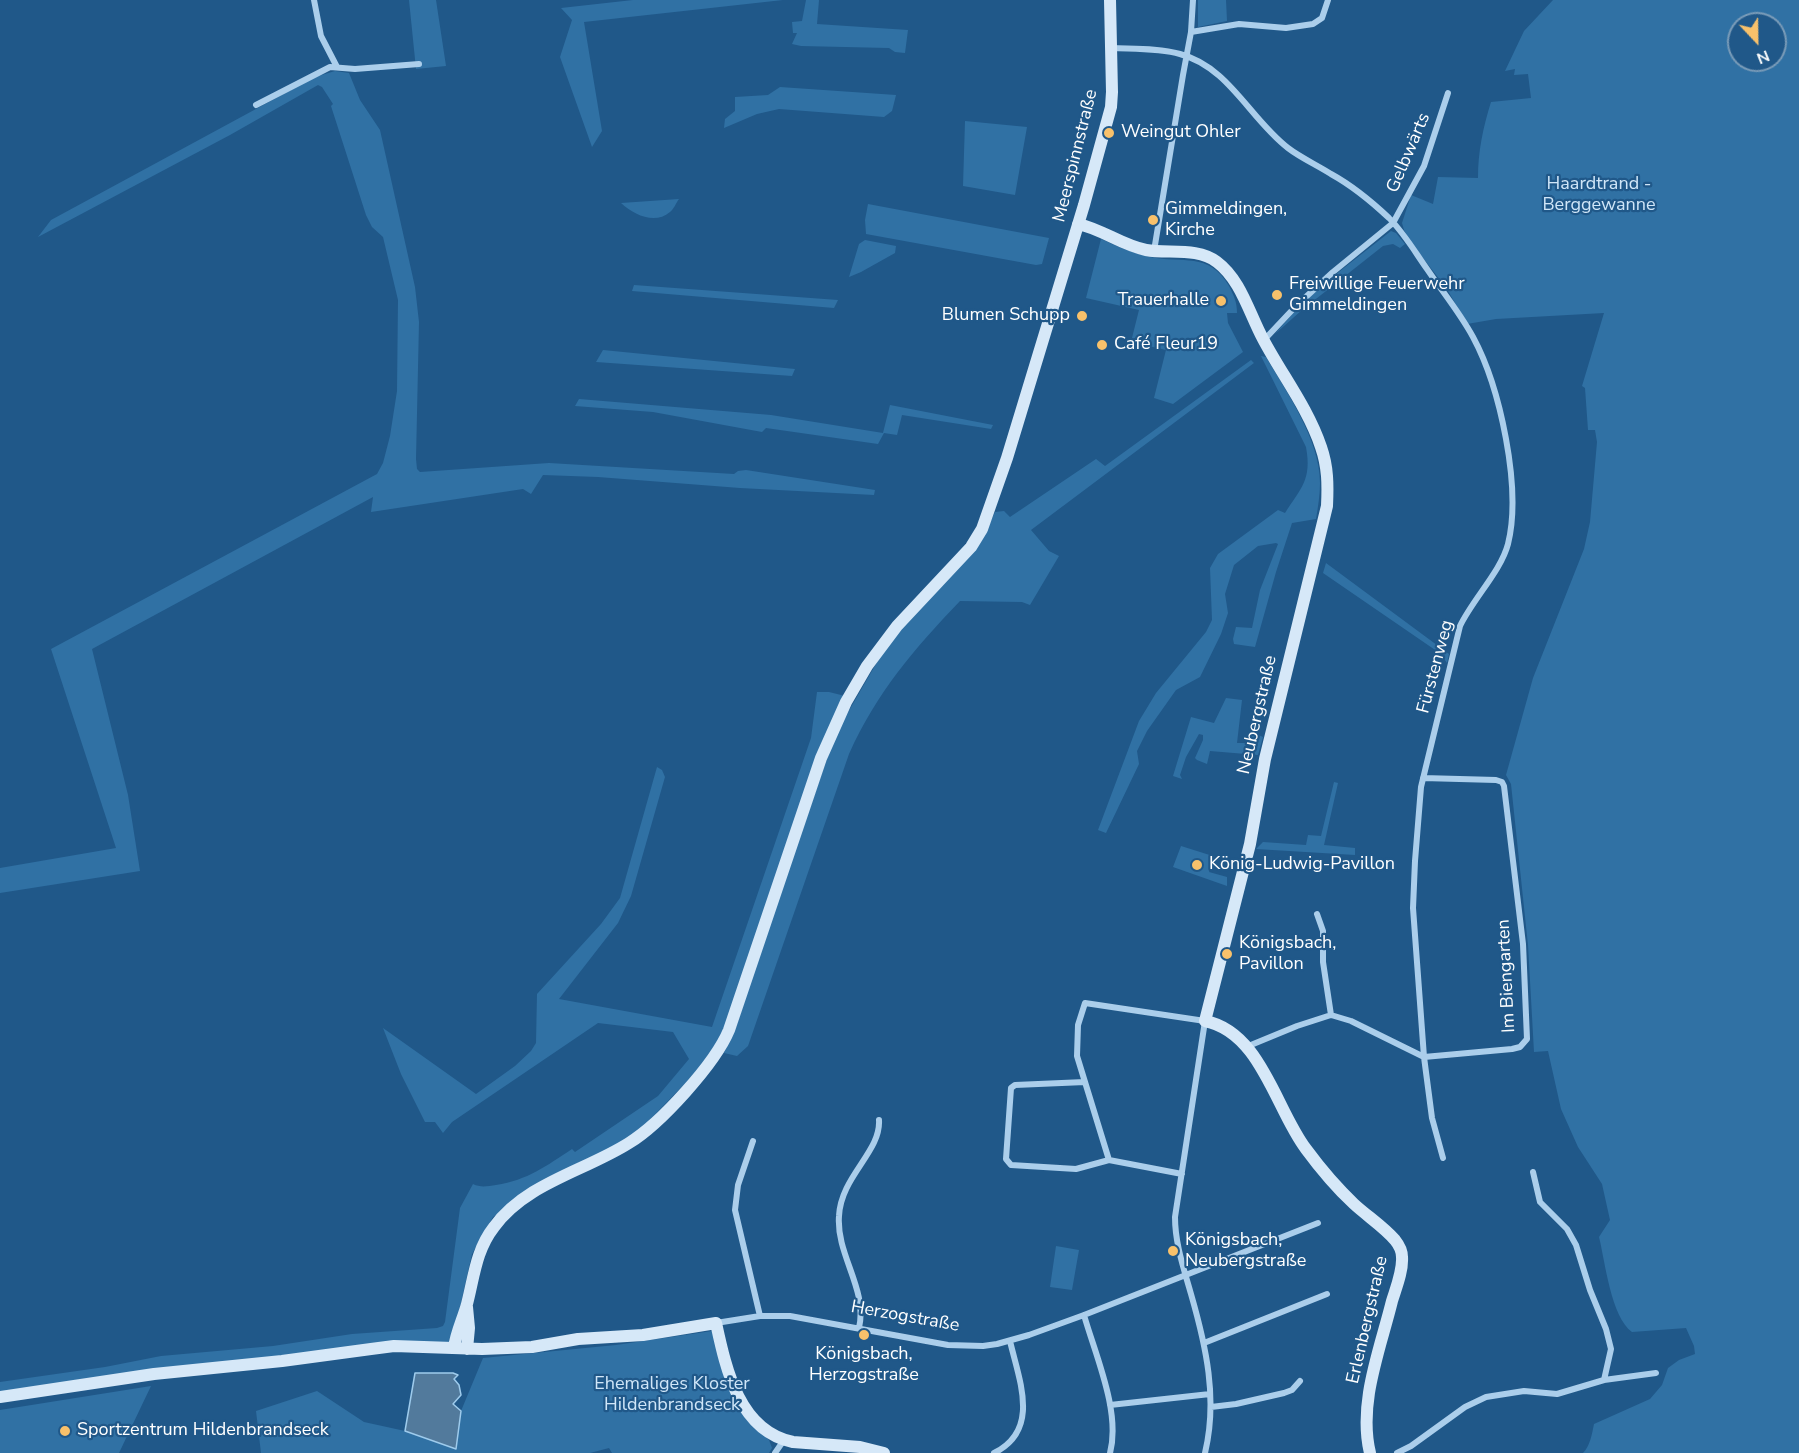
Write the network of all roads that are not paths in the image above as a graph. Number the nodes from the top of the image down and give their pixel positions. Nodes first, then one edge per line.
1 (314, 0) edge
2 (1110, 0) edge
3 (1193, 0) edge
4 (1328, 0) edge
5 (1191, 32) junction
6 (1112, 48) junction
7 (1186, 56) junction
8 (419, 64) dead end
9 (337, 67) junction
10 (1448, 93) dead end
11 (256, 105) dead end
12 (1394, 223) junction
13 (1078, 224) junction
14 (1154, 251) junction
15 (1263, 340) junction
16 (1423, 778) junction
17 (1317, 914) dead end
18 (1331, 1015) junction
19 (1205, 1021) junction
20 (1246, 1048) junction
21 (1424, 1057) junction
22 (1085, 1082) junction
23 (879, 1120) dead end
24 (753, 1141) dead end
25 (1443, 1158) dead end
26 (1109, 1161) junction
27 (1533, 1172) dead end
28 (1182, 1174) junction
29 (1318, 1223) dead end
30 (1186, 1275) junction
31 (1327, 1294) dead end
32 (1084, 1315) junction
33 (760, 1316) junction
34 (716, 1323) junction
35 (860, 1328) junction
36 (1010, 1341) junction
37 (1204, 1343) junction
38 (461, 1348) junction
39 (1656, 1373) dead end
40 (1604, 1380) junction
41 (1300, 1381) dead end
42 (1210, 1394) junction
43 (0, 1397) edge
44 (1110, 1405) junction
45 (1211, 1407) junction
46 (784, 1440) junction
47 (775, 1453) edge
48 (884, 1453) edge
49 (994, 1453) edge
50 (1110, 1453) edge
51 (1205, 1453) edge
52 (1370, 1453) edge
53 (1397, 1453) edge

1 - 9 street
2 - 6 street, Meerspinnstraße
3 - 5 street
4 - 5 street
5 - 7 street
6 - 7 street, Fürstenweg
6 - 13 street, Meerspinnstraße
7 - 12 street, Fürstenweg
7 - 14 street
8 - 9 street
9 - 11 street
10 - 12 street, Gelbwärts
12 - 15 street
12 - 16 street, Fürstenweg
13 - 14 street, Neubergstraße
13 - 38 street, Meerspinnstraße
14 - 15 street, Neubergstraße
15 - 19 street, Neubergstraße
16 - 21 street, Fürstenweg
16 - 21 street, Im Biengarten
17 - 18 street
18 - 20 street
18 - 21 street
19 - 20 street, Erlenbergstraße
19 - 22 street
19 - 28 street, Neubergstraße
20 - 52 street, Erlenbergstraße
21 - 25 street, Fürstenweg
22 - 26 street
22 - 26 street
23 - 35 street
24 - 33 street
26 - 28 street
27 - 40 street
28 - 30 street, Neubergstraße
29 - 30 street, Herzogstraße
30 - 32 street, Herzogstraße
30 - 37 street, Neubergstraße
31 - 37 street
32 - 36 street, Herzogstraße
32 - 44 street
33 - 34 street, Herzogstraße
33 - 35 street, Herzogstraße
34 - 38 street, Herzogstraße
34 - 46 street
35 - 36 street, Herzogstraße
36 - 49 street
37 - 42 street, Neubergstraße
38 - 43 street, Herzogstraße
39 - 40 street
40 - 53 street
41 - 45 street
42 - 44 street
42 - 45 street, Neubergstraße
44 - 50 street
45 - 51 street, Neubergstraße
46 - 47 street
46 - 48 street

